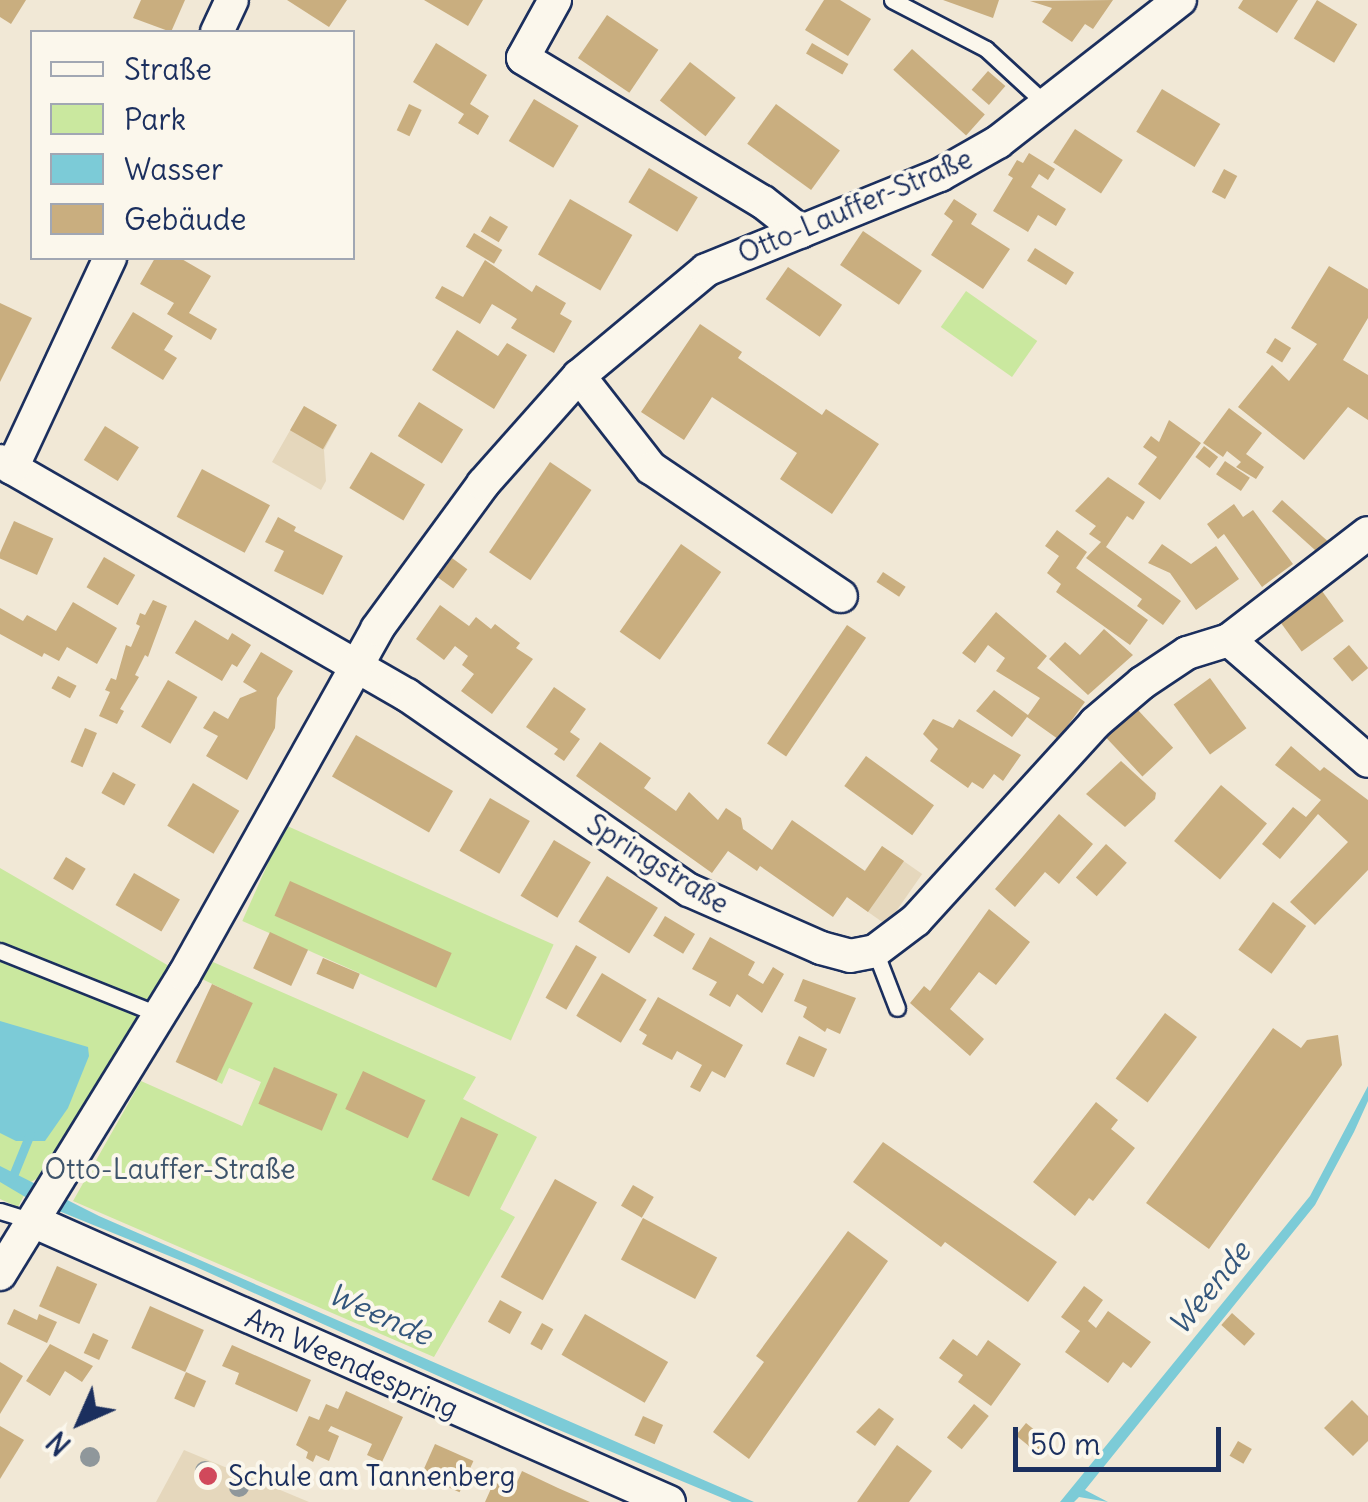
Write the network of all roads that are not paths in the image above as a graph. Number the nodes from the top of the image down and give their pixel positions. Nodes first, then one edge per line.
1 (232, 0) edge
2 (554, 0) edge
3 (892, 0) edge
4 (1180, 0) edge
5 (218, 30) edge
6 (1048, 105) junction
7 (800, 232) junction
8 (109, 260) edge
9 (579, 376) junction
10 (6, 464) edge
11 (1368, 533) edge
12 (841, 596) dead end
13 (1229, 640) junction
14 (357, 666) junction
15 (1368, 761) edge
16 (0, 951) edge
17 (875, 951) junction
18 (897, 1008) dead end
19 (160, 1015) junction
20 (44, 1208) junction
21 (0, 1211) edge
22 (0, 1274) edge
23 (669, 1502) edge

1 - 5 street
2 - 7 street
3 - 6 lane
4 - 6 street, Otto-Lauffer-Straße
6 - 7 street, Otto-Lauffer-Straße
7 - 9 street, Otto-Lauffer-Straße
8 - 10 street
9 - 12 street
9 - 14 street, Otto-Lauffer-Straße
10 - 14 street, Springstraße
11 - 13 street
13 - 15 street
13 - 17 street
14 - 17 street, Springstraße
14 - 19 street, Otto-Lauffer-Straße
16 - 19 lane
17 - 18 lane
19 - 20 street, Otto-Lauffer-Straße
20 - 21 lane
20 - 22 street, Otto-Lauffer-Straße
20 - 23 street, Am Weendespring

